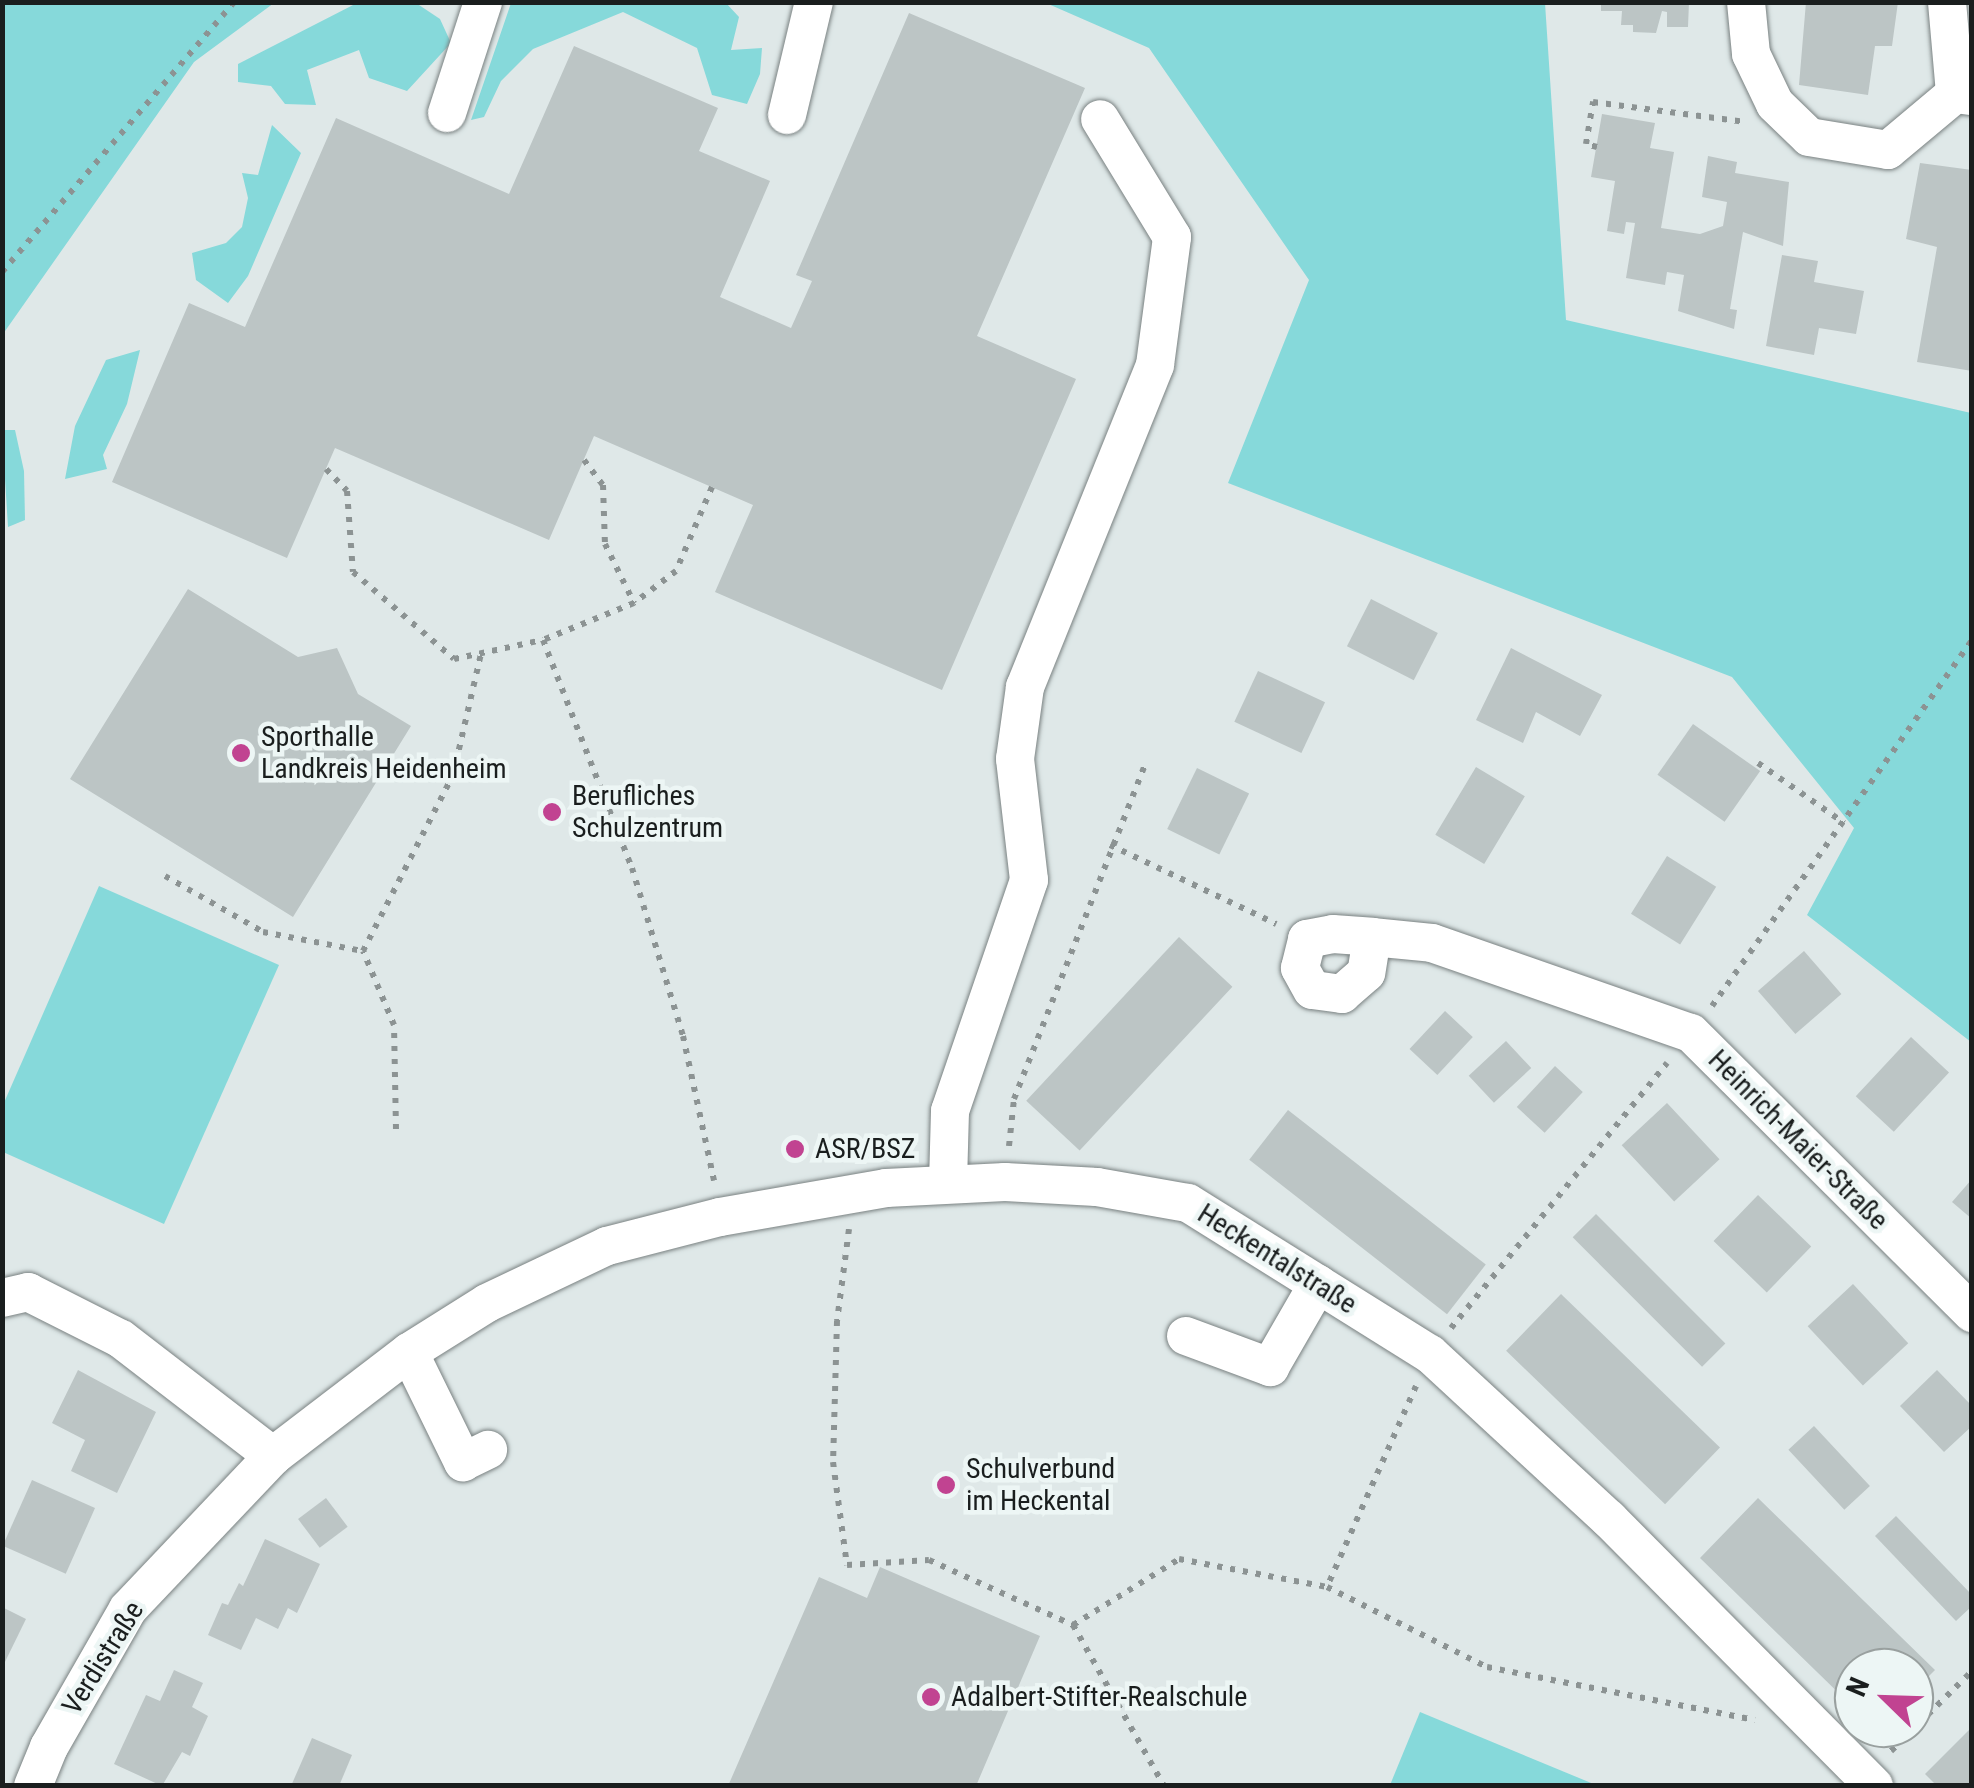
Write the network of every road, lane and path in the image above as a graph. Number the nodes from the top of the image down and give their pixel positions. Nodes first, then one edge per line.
1 (234, 2) edge
2 (483, 2) edge
3 (814, 2) edge
4 (1746, 2) edge
5 (1947, 2) edge
6 (1963, 95) edge
7 (447, 113) dead end
8 (786, 114) dead end
9 (1100, 119) dead end
10 (1734, 122) dead end
11 (1597, 147) dead end
12 (2, 272) edge
13 (584, 460) dead end
14 (326, 468) dead end
15 (712, 487) dead end
16 (634, 603) junction
17 (543, 640) junction
18 (481, 654) junction
19 (1758, 763) dead end
20 (1144, 767) dead end
21 (1844, 823) dead end
22 (1110, 845) junction
23 (165, 876) dead end
24 (1372, 937) junction
25 (1307, 939) junction
26 (364, 951) junction
27 (396, 1129) dead end
28 (1005, 1182) junction
29 (948, 1183) junction
30 (854, 1193) junction
31 (720, 1217) junction
32 (1318, 1284) junction
33 (2, 1298) edge
34 (1972, 1313) edge
35 (1186, 1336) dead end
36 (409, 1352) junction
37 (1430, 1354) junction
38 (488, 1450) dead end
39 (272, 1456) junction
40 (1327, 1588) junction
41 (1073, 1625) junction
42 (1972, 1671) edge
43 (1766, 1722) dead end
44 (1870, 1781) edge
45 (34, 1786) edge
46 (1164, 1786) edge

1 - 12 path
2 - 7 street
3 - 8 street
4 - 6 street
5 - 6 street
9 - 29 street
10 - 11 path
13 - 16 path
14 - 18 path
15 - 16 path
16 - 17 path
17 - 18 path
17 - 31 path
18 - 26 path
19 - 21 path
20 - 22 path
22 - 25 path
22 - 28 path
23 - 26 path
24 - 25 street, Heinrich-Maier-Straße
24 - 25 street
24 - 34 street, Heinrich-Maier-Straße
26 - 27 path
28 - 29 street, Heckentalstraße
28 - 32 street, Heckentalstraße
29 - 30 street, Heckentalstraße
30 - 31 street, Heckentalstraße
30 - 41 path
31 - 36 street, Heckentalstraße
32 - 35 street
32 - 37 street, Heckentalstraße
33 - 39 street
36 - 38 street
36 - 39 street, Verdistraße
37 - 40 path
37 - 44 street, Heckentalstraße
39 - 45 street, Verdistraße
40 - 41 path
40 - 43 path
41 - 46 path
42 - 44 path

